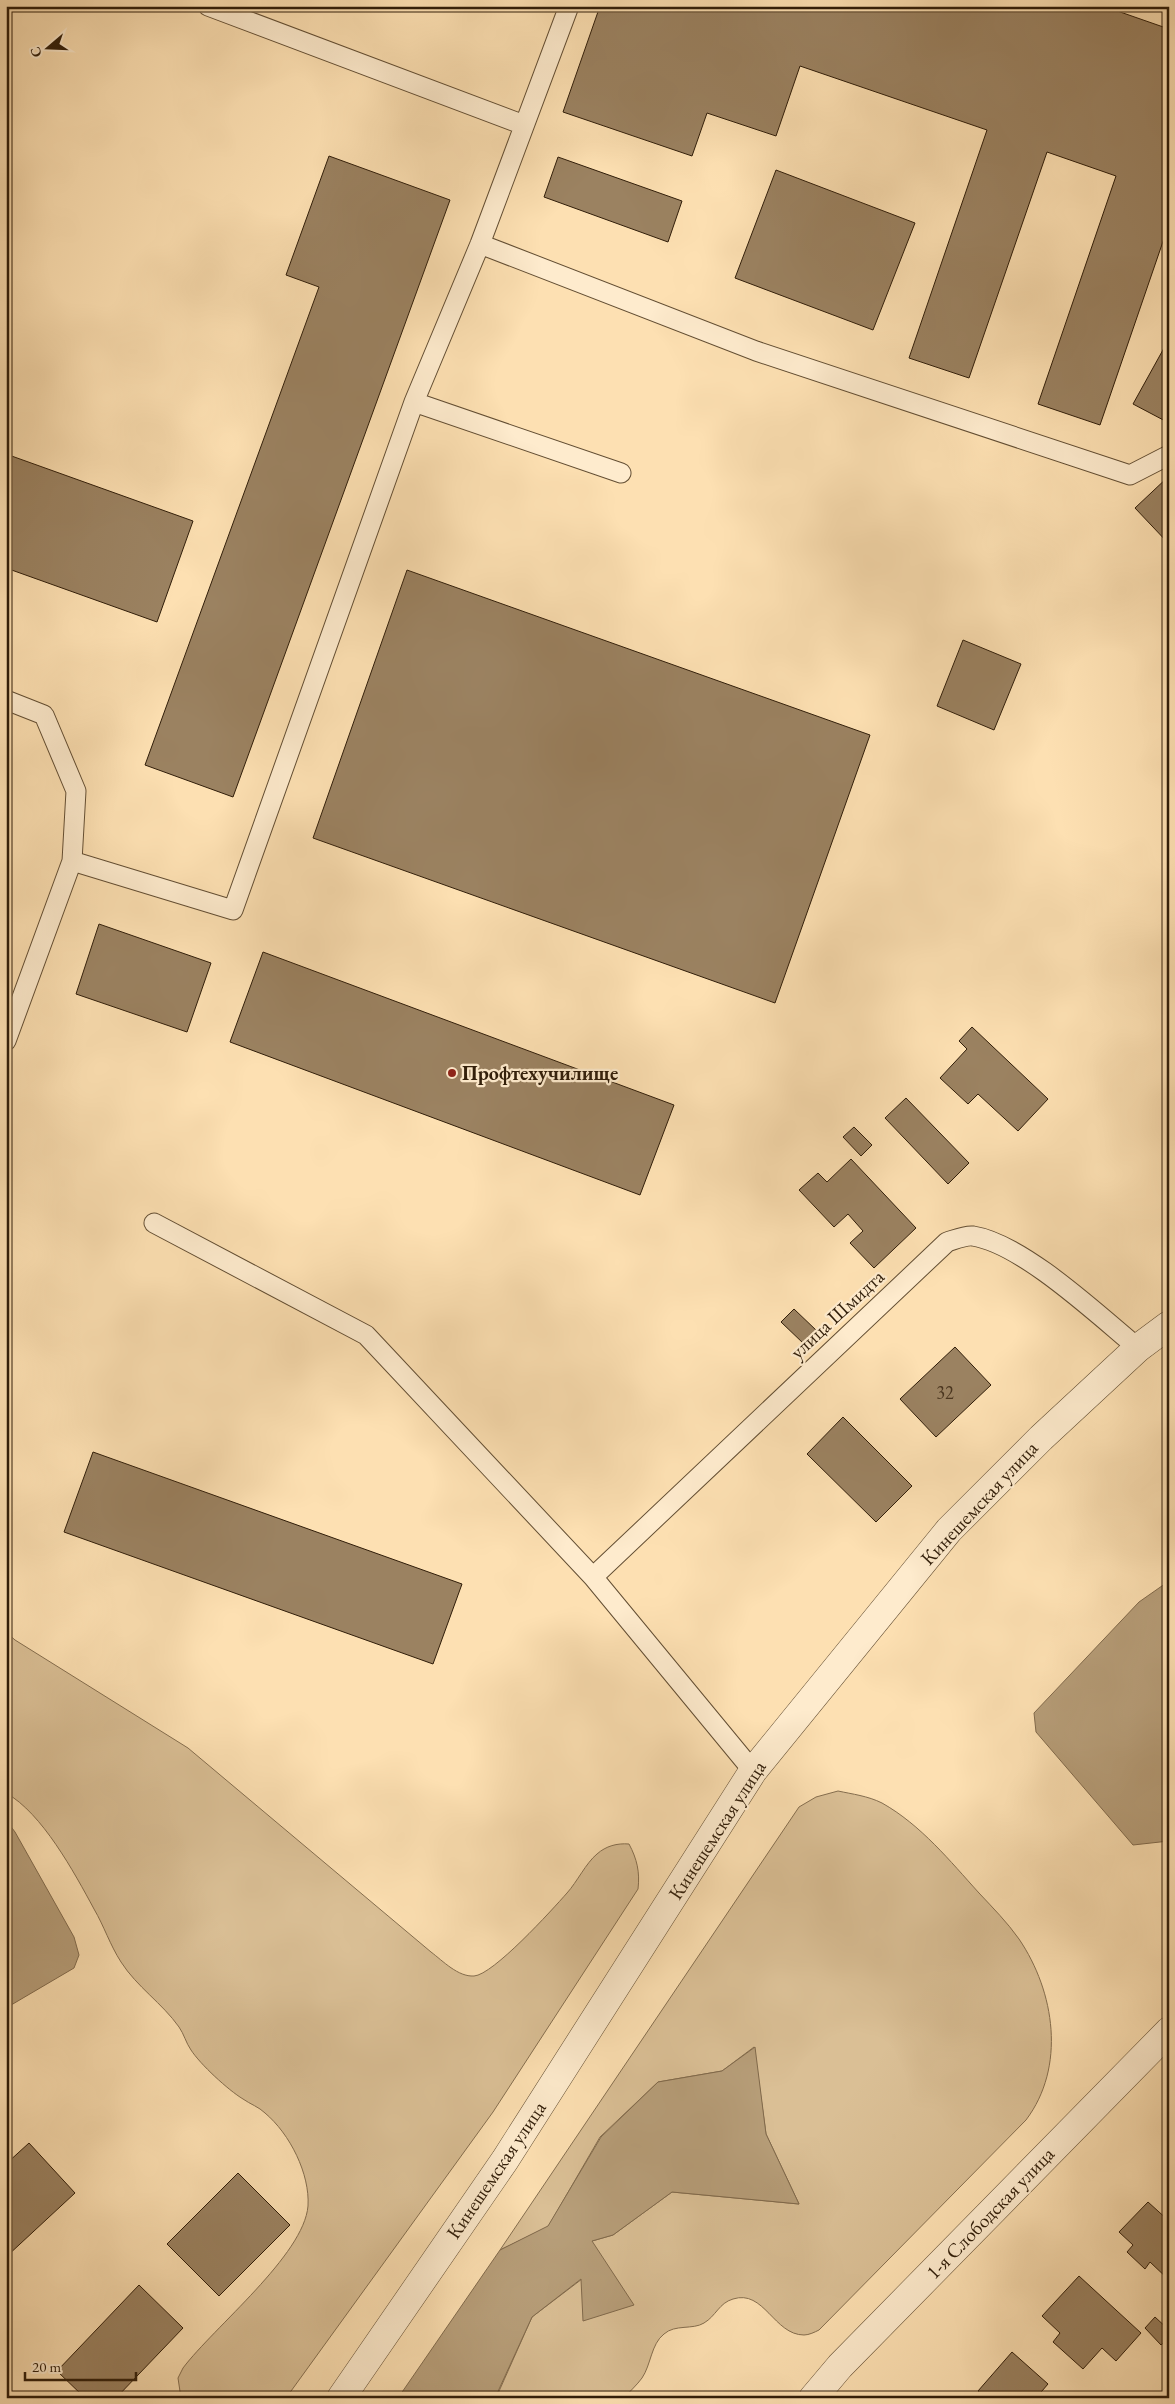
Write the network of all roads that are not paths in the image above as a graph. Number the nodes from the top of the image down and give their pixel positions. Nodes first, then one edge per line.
1 (208, 6) edge
2 (570, 6) edge
3 (524, 125) junction
4 (480, 244) junction
5 (414, 402) junction
6 (1169, 455) edge
7 (621, 472) dead end
8 (6, 700) edge
9 (72, 861) junction
10 (6, 1041) edge
11 (154, 1223) dead end
12 (1169, 1325) edge
13 (1138, 1348) junction
14 (593, 1577) junction
15 (753, 1771) junction
16 (1169, 2031) edge
17 (341, 2398) edge
18 (813, 2398) edge

1 - 3 lane
2 - 3 lane
3 - 4 lane
4 - 5 lane
4 - 6 lane
5 - 7 lane
5 - 9 lane
8 - 9 lane
9 - 10 lane
11 - 14 lane
12 - 13 street, Кинешемская улица
13 - 14 lane, улица Шмидта
13 - 15 street, Кинешемская улица
14 - 15 lane
15 - 17 street, Кинешемская улица
16 - 18 street, 1-я Слободская улица

